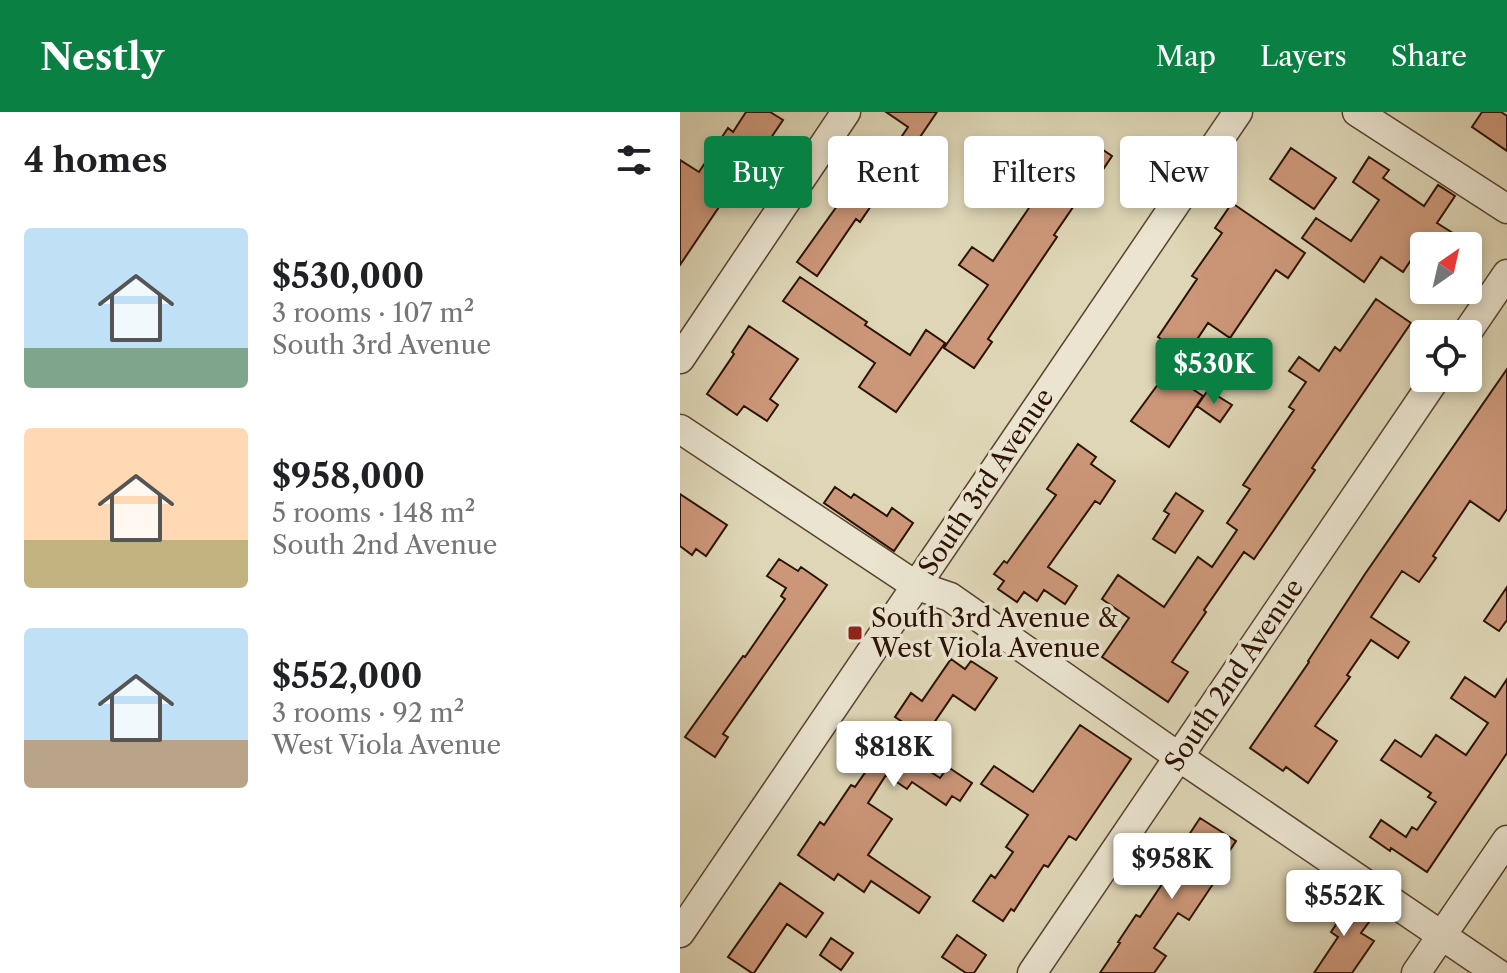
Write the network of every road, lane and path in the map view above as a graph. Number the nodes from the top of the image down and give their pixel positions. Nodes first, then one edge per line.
1 (846, 112) edge
2 (1238, 112) edge
3 (1357, 112) edge
4 (1507, 209) edge
5 (1507, 274) edge
6 (1476, 320) edge
7 (680, 359) edge
8 (1427, 392) edge
9 (680, 429) edge
10 (915, 585) junction
11 (1179, 757) junction
12 (1507, 840) edge
13 (680, 933) edge
14 (1442, 934) junction
15 (1032, 973) edge
16 (1416, 973) edge
17 (1497, 973) edge

1 - 7 street
2 - 10 street, South 3rd Avenue
3 - 4 street
5 - 6 street
8 - 11 street, South 2nd Avenue
9 - 10 street
10 - 11 street
10 - 13 street, South 3rd Avenue
11 - 14 street
11 - 15 street, South 2nd Avenue
12 - 14 street
14 - 16 street
14 - 17 street

